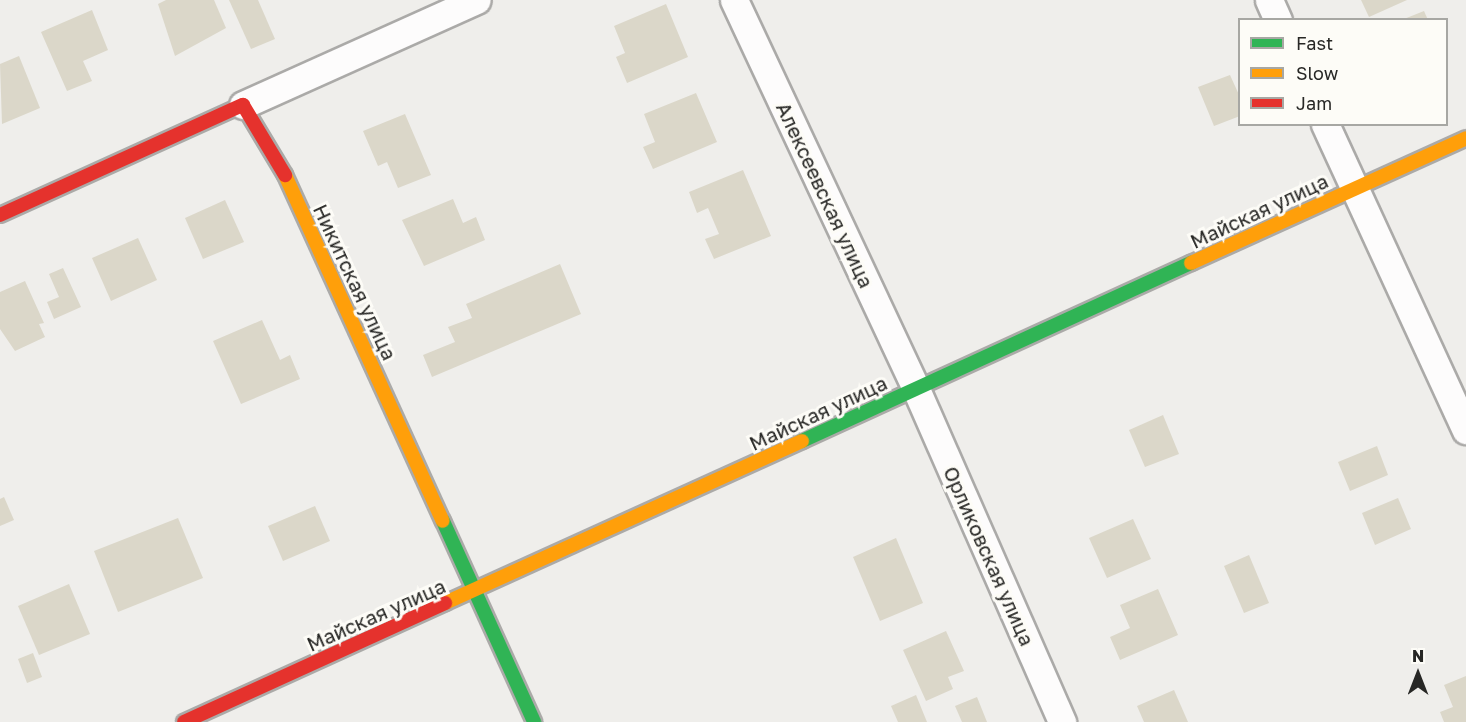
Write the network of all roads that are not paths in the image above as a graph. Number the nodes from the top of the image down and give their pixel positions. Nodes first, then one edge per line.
1 (477, 0) edge
2 (734, 0) edge
3 (1269, 0) edge
4 (1277, 18) edge
5 (243, 105) junction
6 (1326, 126) edge
7 (1466, 138) edge
8 (1355, 188) junction
9 (0, 215) edge
10 (916, 389) junction
11 (1466, 430) edge
12 (476, 592) junction
13 (184, 722) edge
14 (534, 722) edge
15 (1062, 722) edge

1 - 5 street
2 - 10 street, Алексеевская улица
3 - 4 street
5 - 9 street
5 - 12 street, Никитская улица
6 - 8 street
7 - 8 street, Майская улица
8 - 10 street, Майская улица
8 - 11 street
10 - 12 street, Майская улица
10 - 15 street, Орликовская улица
12 - 13 street, Майская улица
12 - 14 street, Никитская улица

